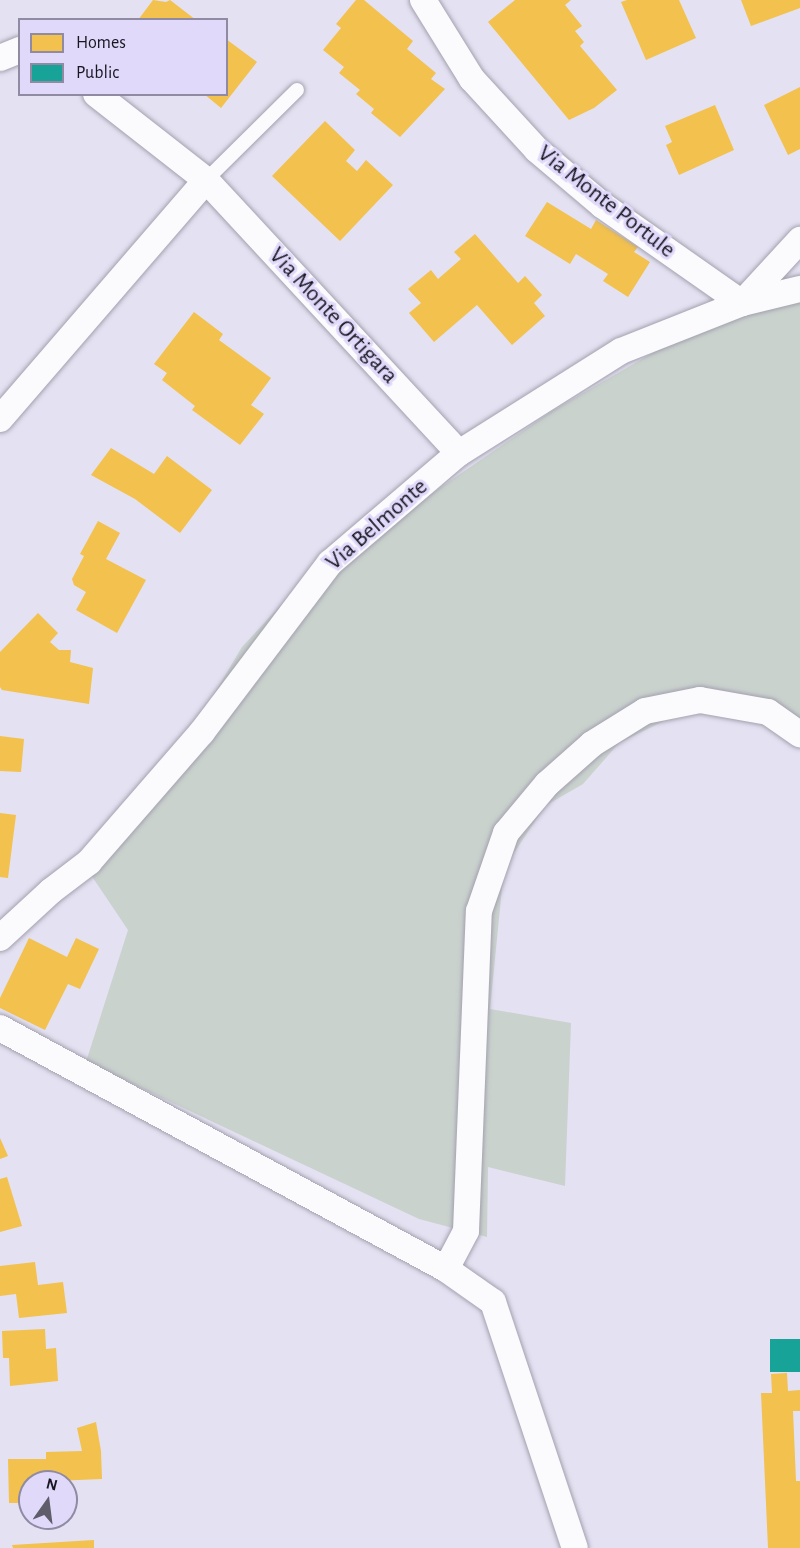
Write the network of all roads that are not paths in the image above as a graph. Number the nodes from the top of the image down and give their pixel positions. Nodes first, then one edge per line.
1 (423, 0) edge
2 (18, 51) edge
3 (0, 58) edge
4 (297, 90) dead end
5 (99, 96) edge
6 (206, 180) junction
7 (800, 240) edge
8 (800, 289) edge
9 (742, 303) junction
10 (0, 419) edge
11 (459, 453) junction
12 (800, 734) edge
13 (0, 938) edge
14 (0, 1028) edge
15 (446, 1269) junction
16 (575, 1548) edge

1 - 9 street, Via Monte Portule
2 - 3 street
4 - 6 lane
5 - 6 street, Via Monte Ortigara
6 - 10 street
6 - 11 street, Via Monte Ortigara
7 - 9 street
8 - 9 street, Via Belmonte
9 - 11 street, Via Belmonte
11 - 13 street, Via Belmonte
12 - 15 street
14 - 15 street
15 - 16 street

